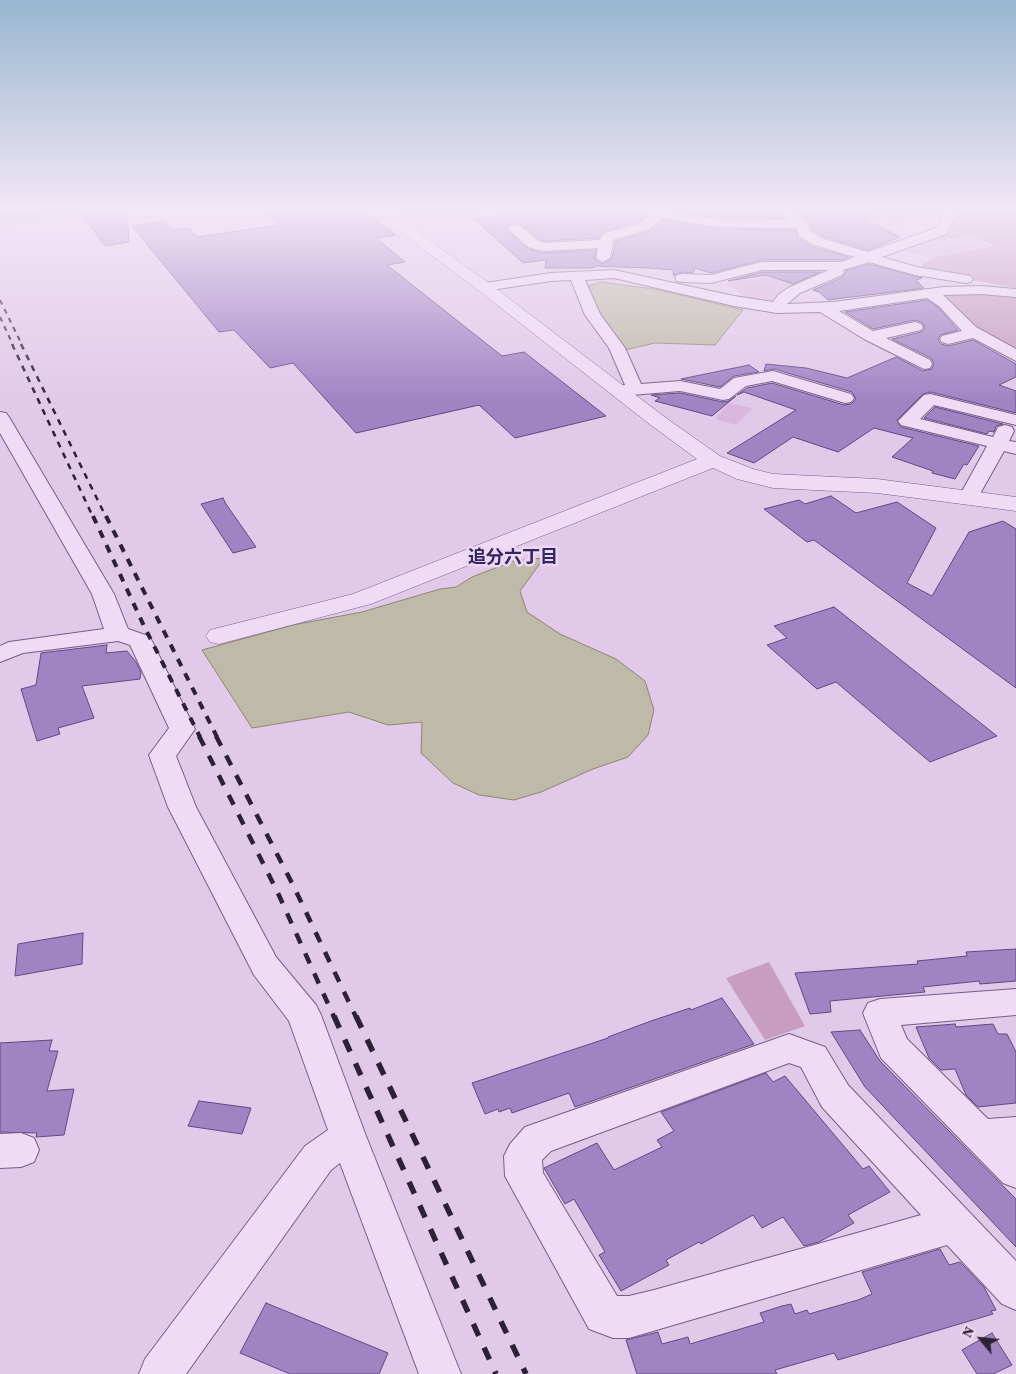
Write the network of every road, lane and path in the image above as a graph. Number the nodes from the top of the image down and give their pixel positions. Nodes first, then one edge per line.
1 (465, 273) edge
2 (734, 273) edge
3 (828, 273) edge
4 (849, 273) edge
5 (928, 273) edge
6 (600, 274) joint
7 (577, 275) junction
8 (863, 276) dead end
9 (668, 281) junction
10 (896, 283) dead end
11 (484, 287) junction
12 (926, 292) junction
13 (1014, 293) edge
14 (777, 308) junction
15 (824, 308) junction
16 (915, 327) dead end
17 (974, 332) junction
18 (870, 336) junction
19 (948, 339) dead end
20 (1016, 356) edge
21 (924, 364) dead end
22 (627, 389) junction
23 (845, 398) dead end
24 (1014, 420) edge
25 (3, 431) edge
26 (1007, 446) edge
27 (713, 460) junction
28 (968, 497) junction
29 (1016, 504) edge
30 (118, 634) junction
31 (219, 636) dead end
32 (0, 655) edge
33 (1016, 1002) edge
34 (1016, 1133) edge
35 (348, 1136) junction
36 (980, 1136) junction
37 (1016, 1170) edge
38 (954, 1224) junction
39 (1016, 1290) edge
40 (160, 1374) edge
41 (440, 1374) edge

1 - 11 street
2 - 9 street
3 - 14 street
4 - 8 street
5 - 13 street
6 - 7 street
6 - 9 street
7 - 11 street
7 - 22 street
9 - 14 street
10 - 12 street
11 - 22 street
12 - 13 street
12 - 15 street
12 - 17 street
14 - 15 street
15 - 18 street
16 - 18 street
17 - 19 street
17 - 20 street
18 - 21 street
22 - 23 street
22 - 27 street
24 - 26 street
24 - 26 street
25 - 30 street
26 - 28 street
27 - 28 street
27 - 31 street
28 - 29 street
30 - 32 street
30 - 35 street
33 - 36 street
34 - 36 street
35 - 40 street
35 - 41 street
36 - 37 street
38 - 38 street
38 - 39 street

